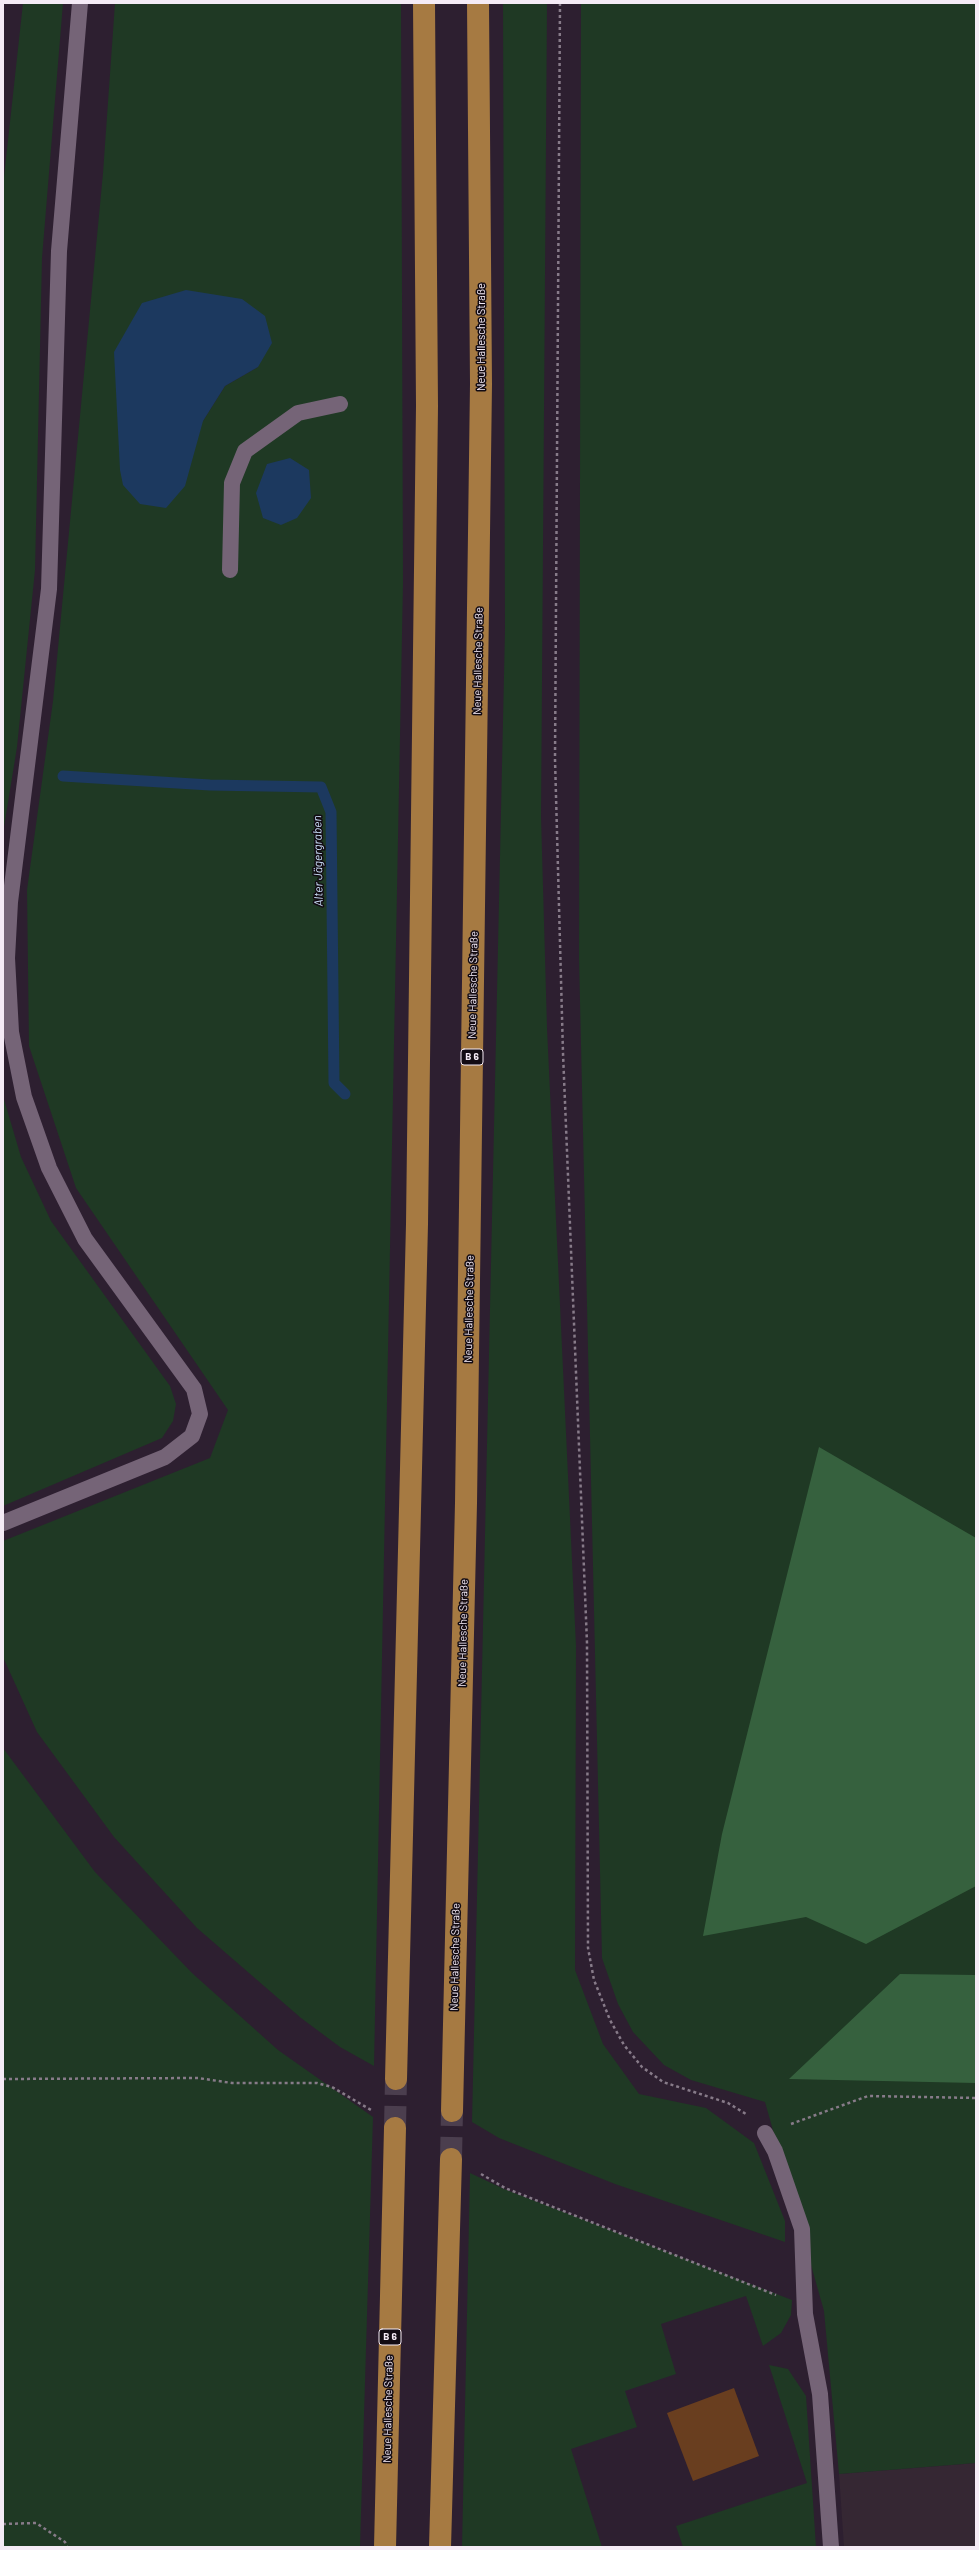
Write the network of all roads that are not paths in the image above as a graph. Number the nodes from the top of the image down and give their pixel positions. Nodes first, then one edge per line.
1 (80, 3) edge
2 (424, 3) edge
3 (478, 3) edge
4 (340, 404) dead end
5 (230, 570) dead end
6 (3, 1523) edge
7 (396, 2079) tunnel mouth
8 (452, 2111) tunnel mouth
9 (395, 2128) tunnel mouth
10 (765, 2133) road end
11 (451, 2159) tunnel mouth
12 (385, 2547) edge
13 (440, 2547) edge
14 (831, 2547) edge

1 - 6 lane
2 - 7 main road
3 - 8 main road, Neue Hallesche Straße / B 6
4 - 5 lane
9 - 12 main road, Neue Hallesche Straße / B 6
10 - 14 lane
11 - 13 main road

